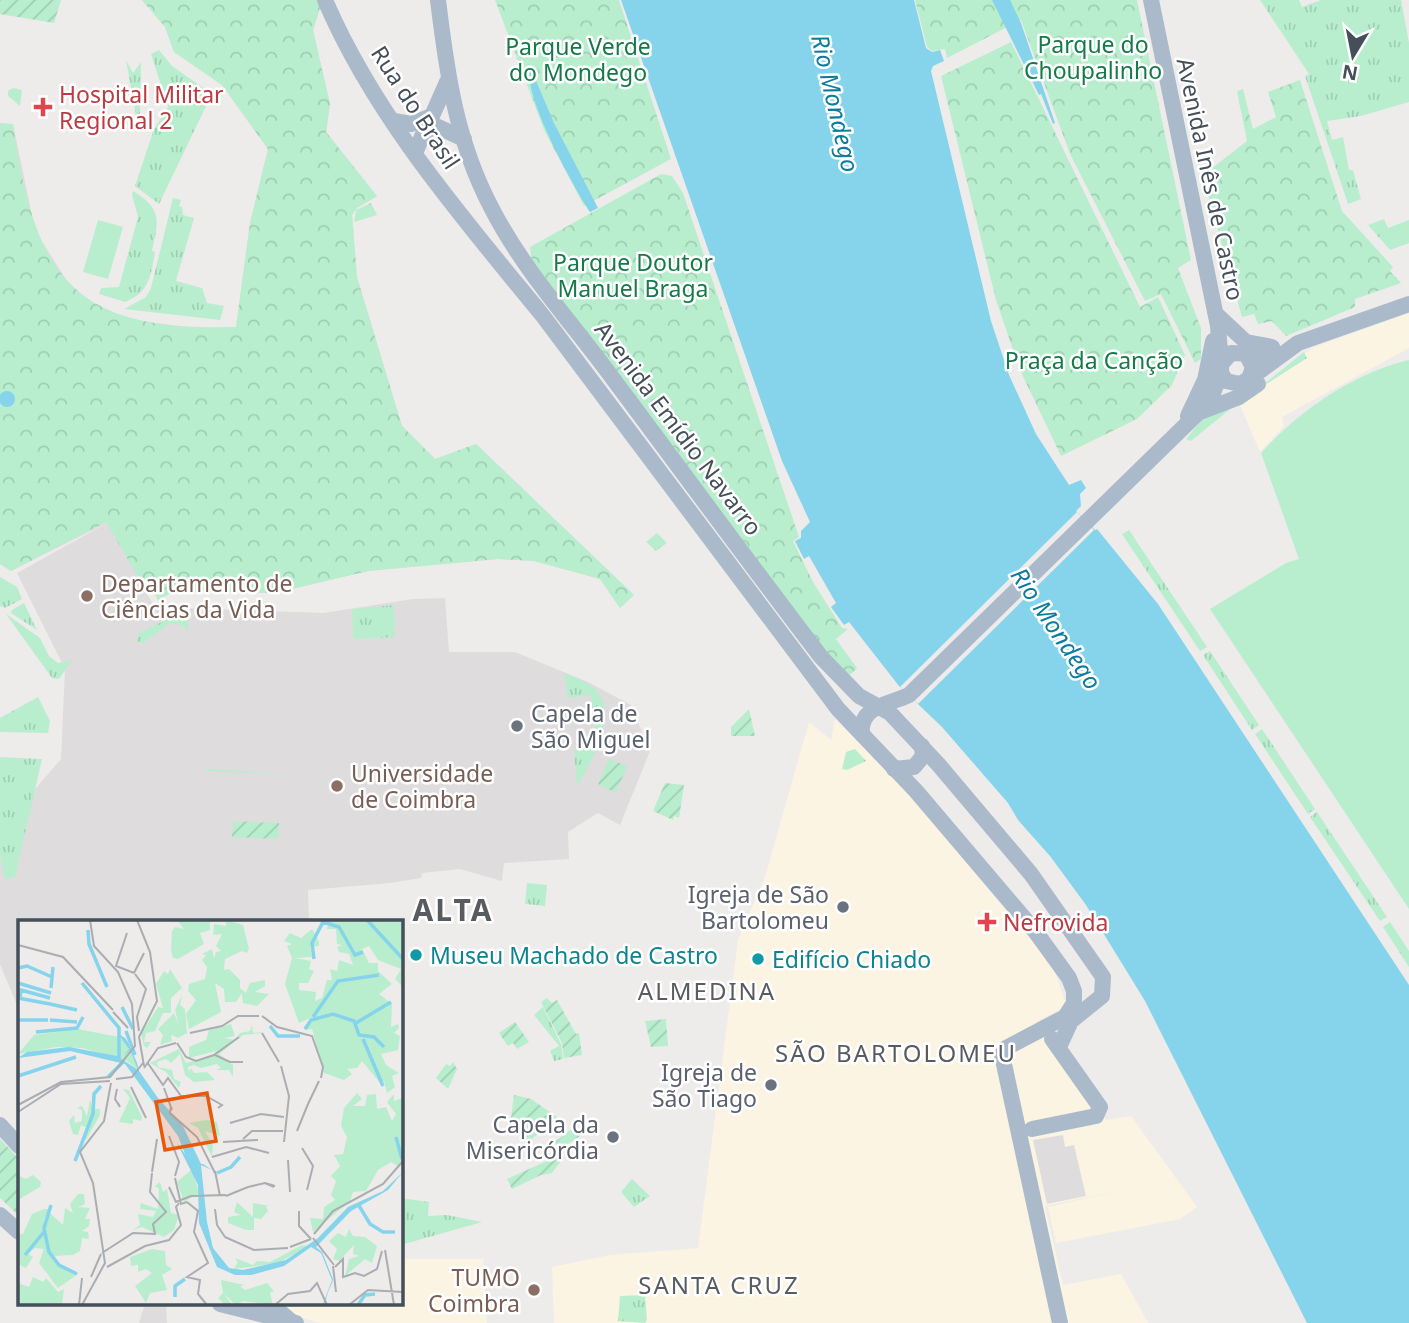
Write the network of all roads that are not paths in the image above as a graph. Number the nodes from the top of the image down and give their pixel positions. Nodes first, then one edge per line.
1 (325, 0) edge
2 (438, 0) edge
3 (1151, 0) edge
4 (447, 82) junction
5 (394, 121) junction
6 (464, 139) junction
7 (415, 153) junction
8 (476, 234) joint
9 (512, 246) junction
10 (492, 255) junction
11 (1409, 304) edge
12 (1217, 320) junction
13 (1298, 343) junction
14 (1241, 354) junction
15 (1280, 355) junction
16 (1221, 368) junction
17 (1242, 382) junction
18 (1211, 398) junction
19 (1198, 413) junction
20 (1184, 425) junction
21 (909, 695) junction
22 (880, 706) junction
23 (905, 728) junction
24 (867, 740) junction
25 (922, 746) junction
26 (894, 769) junction
27 (1074, 990) junction
28 (1100, 998) junction
29 (1043, 1027) junction
30 (1059, 1047) junction
31 (1014, 1117) junction
32 (0, 1125) edge
33 (1032, 1129) junction
34 (18, 1145) edge
35 (1021, 1150) junction
36 (0, 1215) edge
37 (18, 1231) edge
38 (228, 1306) edge
39 (274, 1306) edge
40 (294, 1322) edge
41 (1060, 1323) edge

1 - 5 main road, Rua do Brasil
2 - 4 main road, Avenida Emídio Navarro
3 - 12 main road, Avenida Inês de Castro
4 - 5 main road
4 - 6 main road, Avenida Emídio Navarro
5 - 7 main road, Rua do Brasil
6 - 7 main road
6 - 9 main road, Avenida Emídio Navarro
7 - 8 main road, Rua do Brasil
8 - 10 main road, Avenida Emídio Navarro
9 - 10 main road
9 - 22 main road, Avenida Emídio Navarro
10 - 24 main road, Avenida Emídio Navarro
11 - 13 main road
12 - 13 main road
12 - 14 main road, Avenida Inês de Castro
12 - 16 main road, Avenida Inês de Castro
12 - 20 main road
13 - 15 main road
14 - 15 main road
14 - 16 main road
14 - 17 main road
15 - 17 main road
15 - 19 main road
16 - 17 main road
16 - 18 main road
17 - 18 main road
18 - 19 main road
19 - 20 main road
20 - 21 main road
21 - 22 main road
21 - 23 main road
22 - 23 main road
22 - 24 main road
23 - 25 main road
24 - 26 main road, Avenida Emídio Navarro
25 - 26 main road
25 - 28 main road
26 - 27 main road
27 - 28 main road
27 - 29 main road
28 - 30 main road
29 - 30 main road
29 - 31 main road
30 - 33 main road
31 - 33 main road
31 - 35 main road
32 - 34 main road
33 - 35 main road
35 - 41 main road
36 - 37 main road
38 - 40 main road
39 - 40 main road

